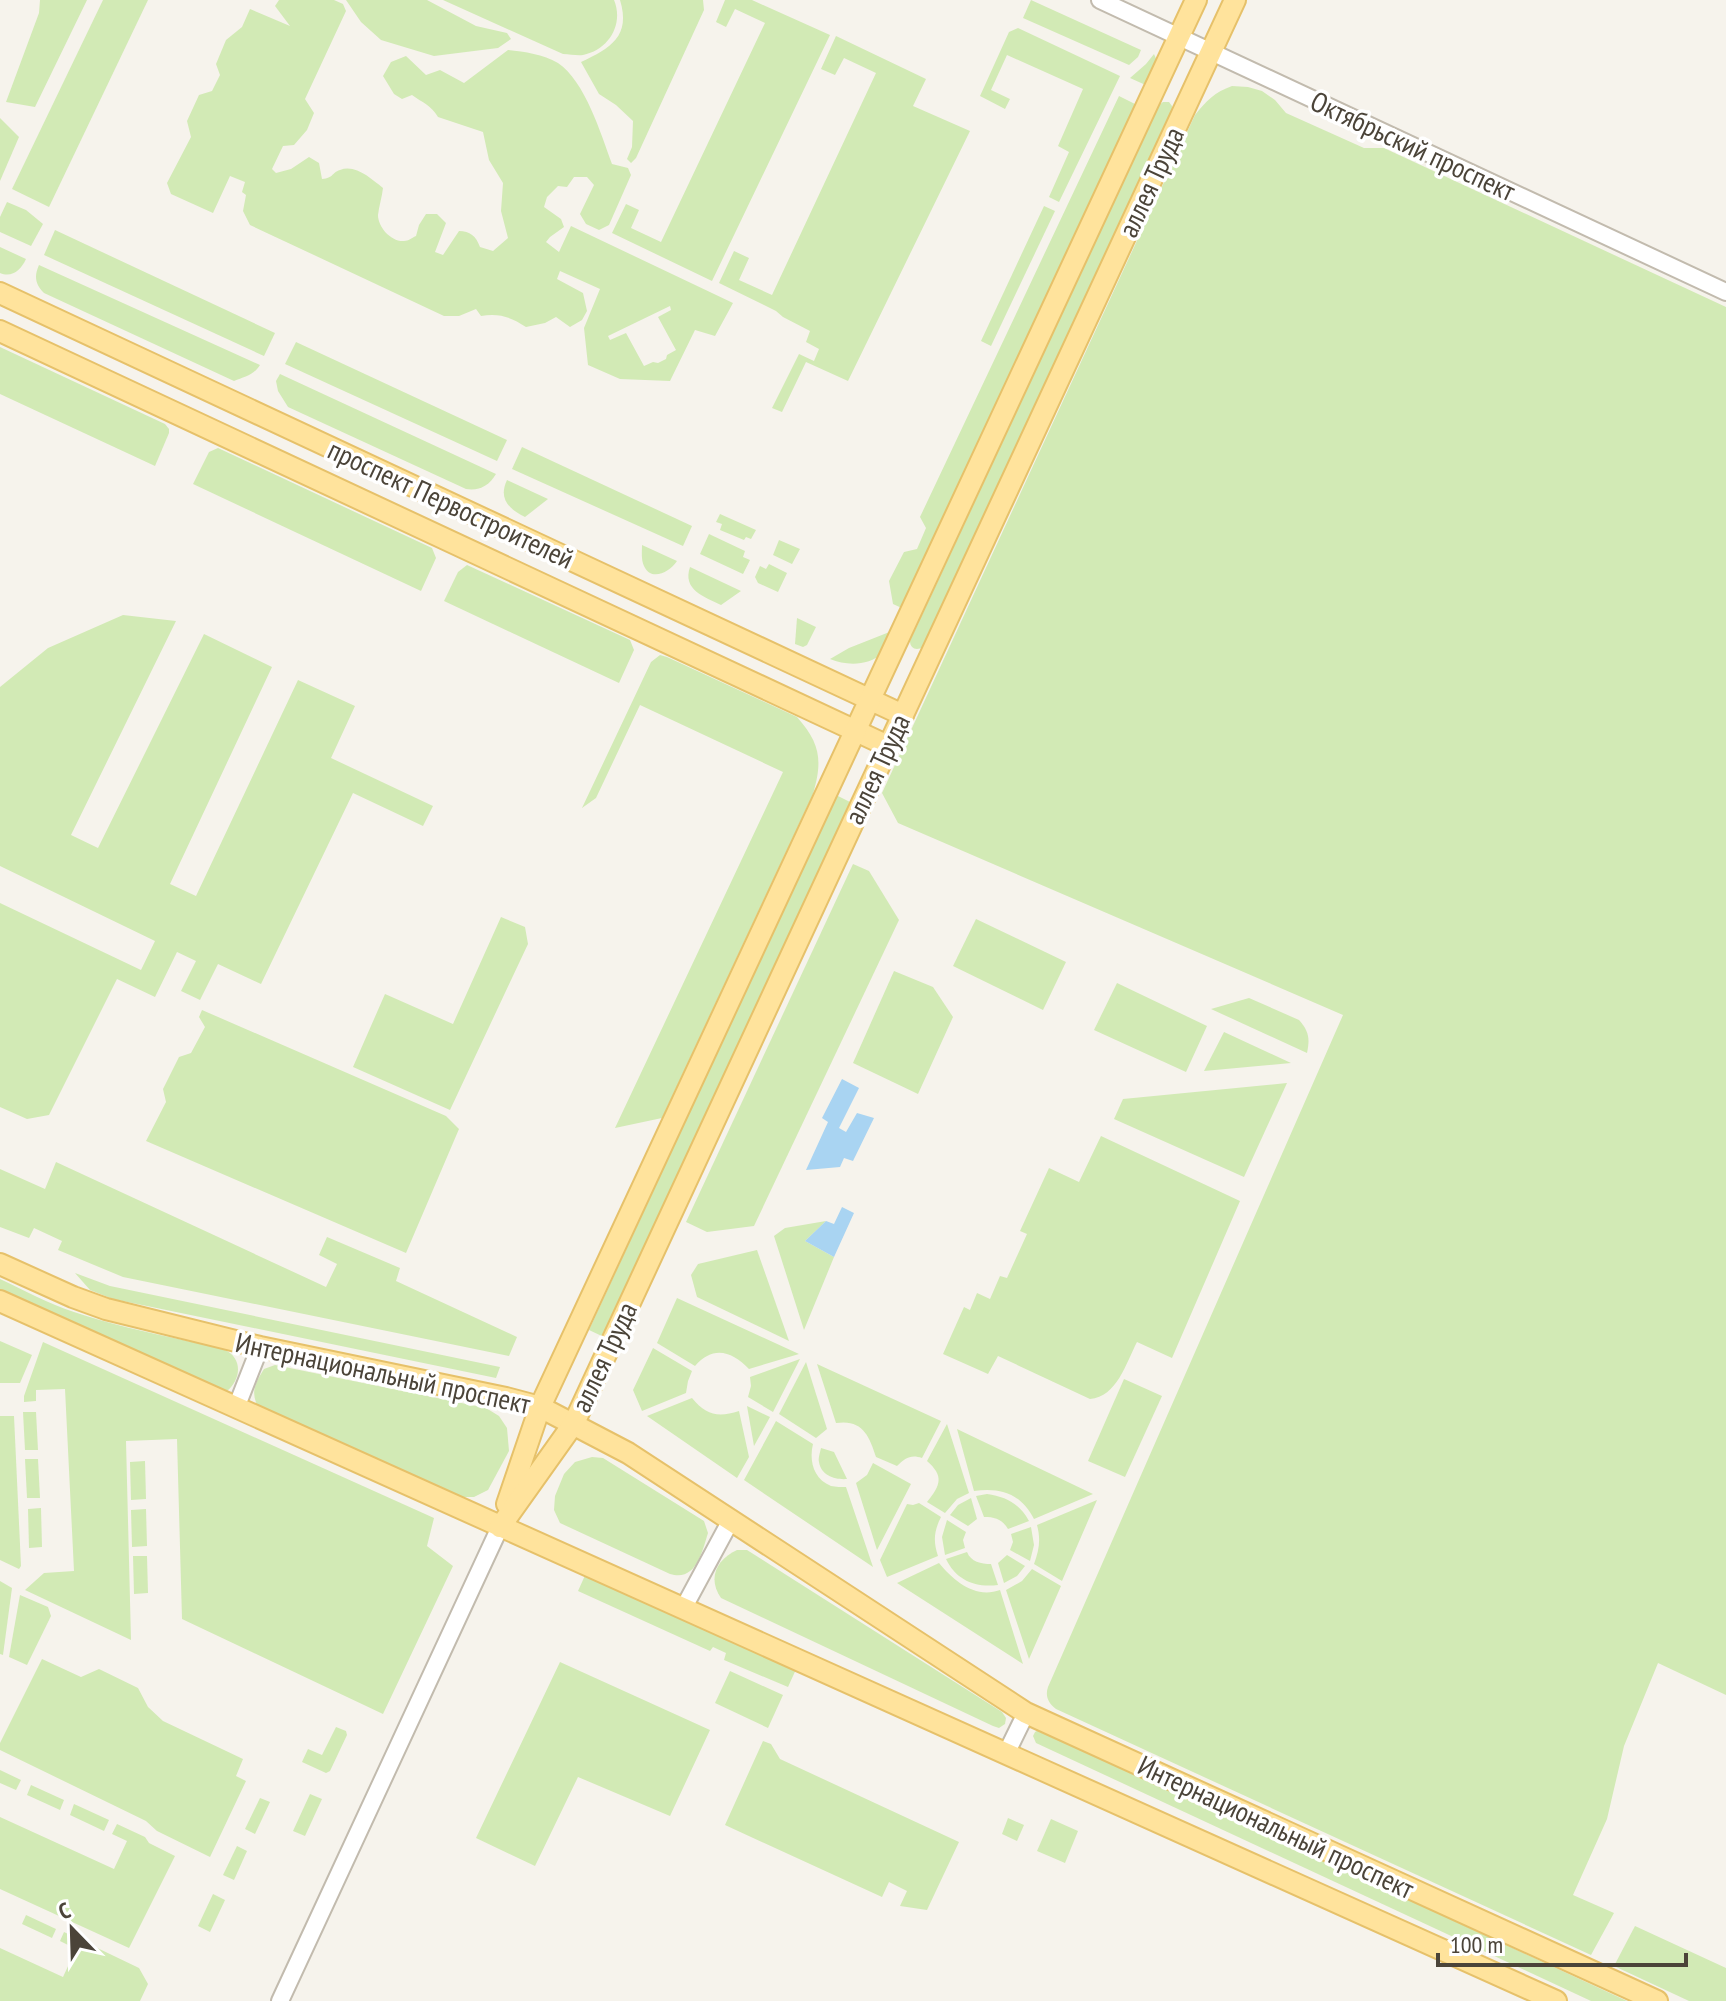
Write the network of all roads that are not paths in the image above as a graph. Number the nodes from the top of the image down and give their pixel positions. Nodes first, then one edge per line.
1 (1100, 0) edge
2 (1196, 0) edge
3 (1235, 0) edge
4 (1179, 37) junction
5 (1211, 52) junction
6 (1726, 292) edge
7 (0, 293) edge
8 (0, 331) edge
9 (250, 410) junction
10 (235, 441) junction
11 (470, 513) junction
12 (456, 544) junction
13 (668, 605) junction
14 (654, 636) junction
15 (870, 699) junction
16 (903, 715) junction
17 (855, 730) junction
18 (888, 746) junction
19 (0, 1264) edge
20 (0, 1301) edge
21 (260, 1347) junction
22 (540, 1407) junction
23 (236, 1408) junction
24 (574, 1423) junction
25 (731, 1520) junction
26 (500, 1527) junction
27 (683, 1609) junction
28 (1026, 1713) junction
29 (1006, 1754) junction
30 (280, 2001) edge
31 (1556, 2001) edge
32 (1657, 2001) edge

1 - 4 street, Октябрьский проспект
2 - 4 main road, аллея Труда
3 - 5 main road, аллея Труда
4 - 5 street, Октябрьский проспект
4 - 15 main road, аллея Труда
5 - 6 street, Октябрьский проспект
5 - 16 main road, аллея Труда
7 - 9 main road, проспект Первостроителей
8 - 10 main road, проспект Первостроителей
9 - 10 main road
9 - 11 main road, проспект Первостроителей
10 - 12 main road, проспект Первостроителей
11 - 12 main road
11 - 13 main road, проспект Первостроителей
12 - 14 main road, проспект Первостроителей
13 - 14 main road
13 - 15 main road, проспект Первостроителей
14 - 17 main road, проспект Первостроителей
15 - 16 main road, проспект Первостроителей
15 - 17 main road, аллея Труда
16 - 18 main road, аллея Труда
17 - 18 main road, проспект Первостроителей
17 - 22 main road, аллея Труда
18 - 24 main road, аллея Труда
19 - 21 main road, Интернациональный проспект
20 - 23 main road, Интернациональный проспект
21 - 22 main road, Интернациональный проспект
21 - 23 street
22 - 24 main road, Интернациональный проспект
22 - 26 main road, аллея Труда
23 - 26 main road, Интернациональный проспект
24 - 25 main road, Интернациональный проспект
24 - 26 main road, аллея Труда
25 - 27 street
25 - 28 main road, Интернациональный проспект
26 - 27 main road, Интернациональный проспект
26 - 30 street, аллея Труда
27 - 29 main road, Интернациональный проспект
28 - 29 street
28 - 32 main road, Интернациональный проспект
29 - 31 main road, Интернациональный проспект

